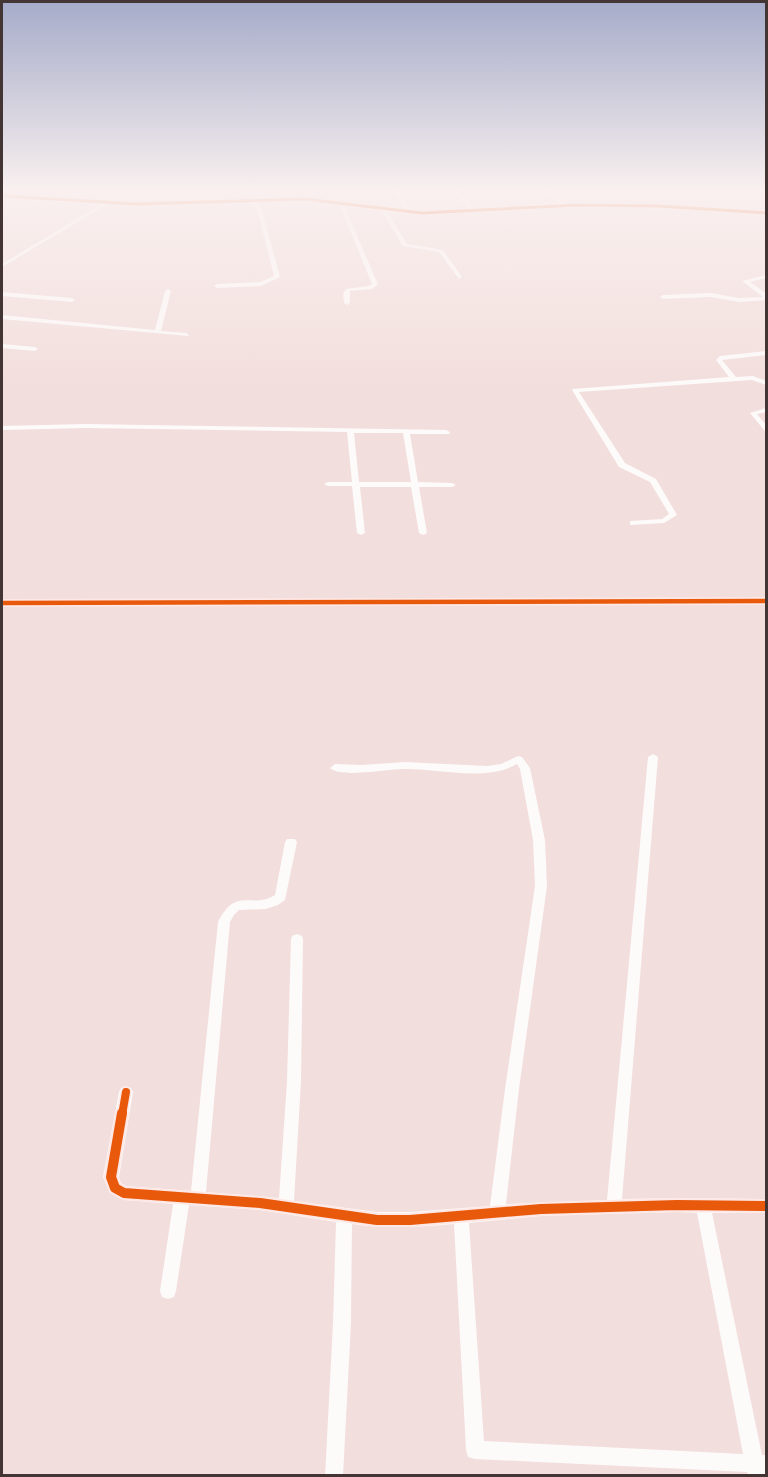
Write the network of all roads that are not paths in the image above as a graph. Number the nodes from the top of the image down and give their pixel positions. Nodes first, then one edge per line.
1 (17, 257) edge
2 (272, 257) edge
3 (364, 257) edge
4 (445, 257) edge
5 (2, 266) edge
6 (459, 277) dead end
7 (766, 277) edge
8 (217, 286) dead end
9 (168, 291) dead end
10 (2, 294) edge
11 (663, 297) dead end
12 (72, 300) dead end
13 (347, 303) dead end
14 (2, 317) edge
15 (158, 332) junction
16 (186, 335) dead end
17 (2, 346) edge
18 (35, 349) dead end
19 (766, 353) edge
20 (734, 379) junction
21 (766, 383) edge
22 (766, 410) edge
23 (2, 428) edge
24 (766, 429) edge
25 (350, 431) junction
26 (406, 432) junction
27 (446, 432) dead end
28 (328, 484) dead end
29 (356, 484) junction
30 (415, 484) junction
31 (452, 485) dead end
32 (633, 523) dead end
33 (361, 533) dead end
34 (423, 533) dead end
35 (766, 601) edge
36 (2, 603) edge
37 (653, 757) dead end
38 (335, 768) dead end
39 (291, 842) dead end
40 (297, 939) dead end
41 (126, 1092) dead end
42 (190, 1198) junction
43 (703, 1205) junction
44 (766, 1206) edge
45 (286, 1207) junction
46 (614, 1207) junction
47 (497, 1212) junction
48 (461, 1215) junction
49 (344, 1216) junction
50 (168, 1291) dead end
51 (759, 1468) edge
52 (334, 1476) edge

1 - 5 street
2 - 8 street
3 - 13 street
4 - 6 street
7 - 11 street
9 - 15 street
10 - 12 street
14 - 15 street
15 - 16 street
17 - 18 street
19 - 20 street
20 - 21 street
20 - 32 street
22 - 24 street
23 - 25 street
25 - 26 street
25 - 29 street
26 - 27 street
26 - 30 street
28 - 29 street
29 - 30 street
29 - 33 street
30 - 31 street
30 - 34 street
35 - 36 street
37 - 46 street
38 - 47 street
39 - 42 street
40 - 45 street
41 - 42 street
42 - 45 street
42 - 50 street
43 - 44 street
43 - 46 street
43 - 51 street
45 - 49 street
46 - 47 street
47 - 48 street
48 - 49 street
48 - 51 street
49 - 52 street

